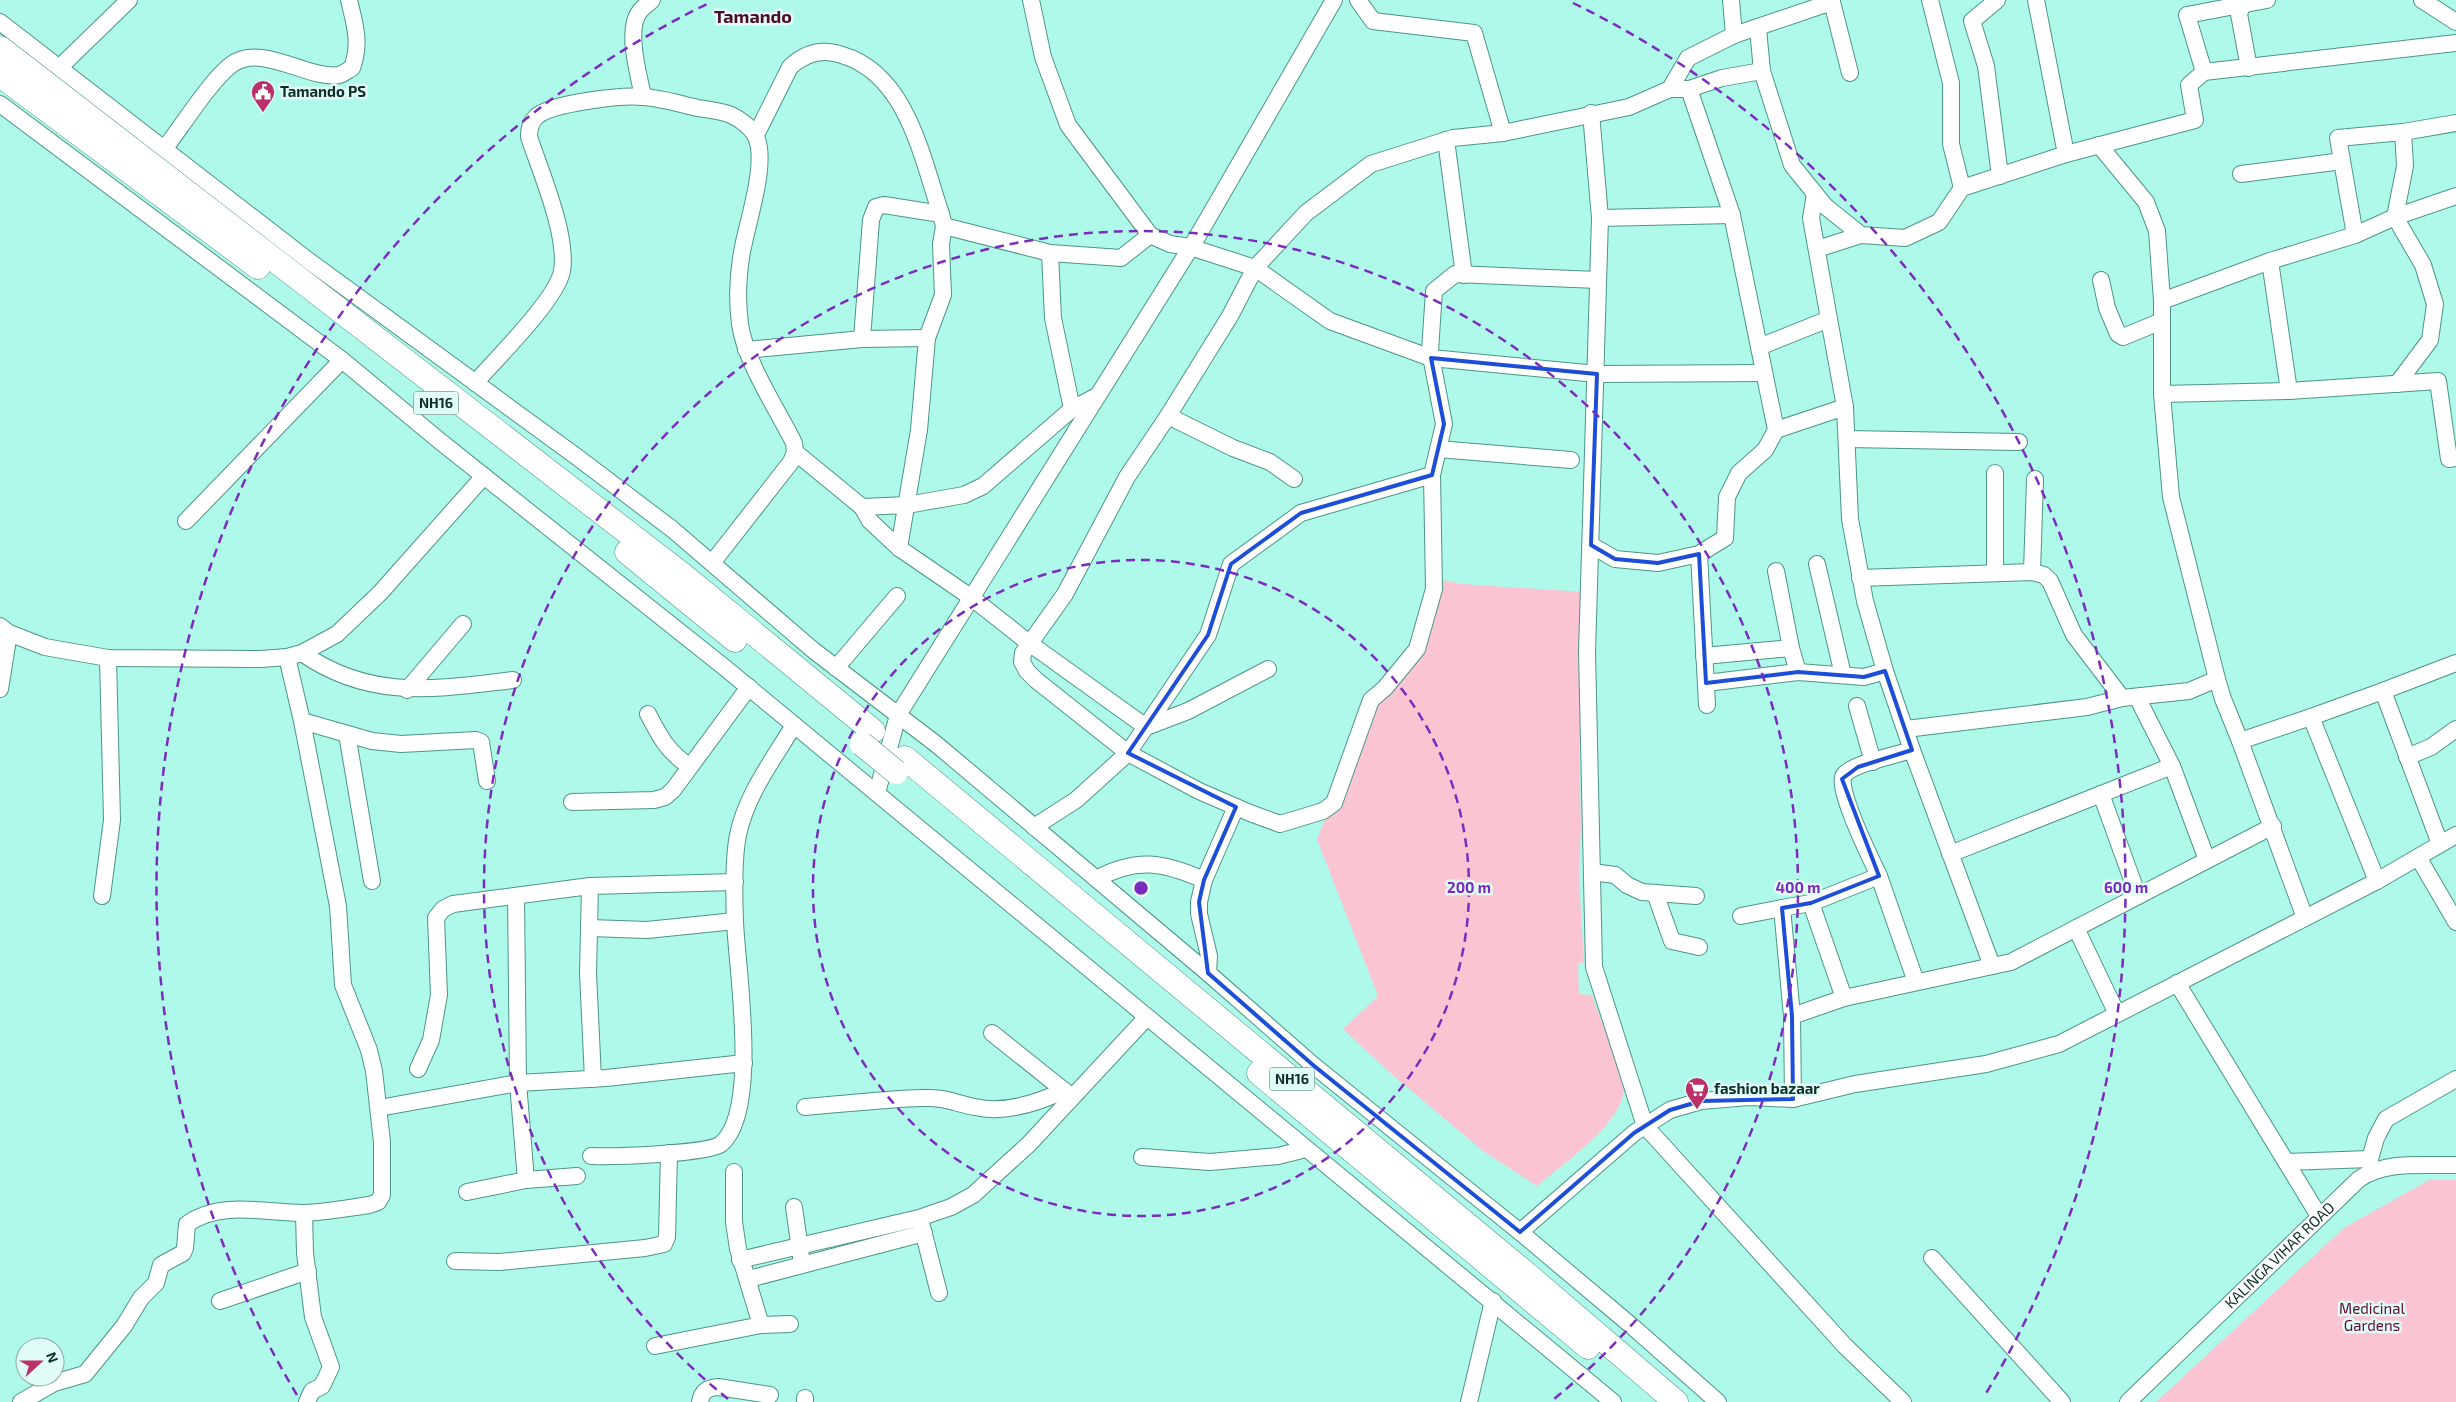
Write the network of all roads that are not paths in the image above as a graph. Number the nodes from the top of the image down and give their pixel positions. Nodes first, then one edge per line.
1 (130, 0) edge
2 (349, 0) edge
3 (652, 0) edge
4 (1031, 0) edge
5 (1334, 0) edge
6 (1358, 0) edge
7 (1731, 0) edge
8 (1930, 0) edge
9 (1997, 0) edge
10 (2036, 0) edge
11 (2267, 0) edge
12 (2422, 0) edge
13 (1835, 1) edge
14 (2243, 2) edge
15 (2186, 7) edge
16 (0, 22) edge
17 (2456, 22) edge
18 (1758, 29) junction
19 (1734, 35) junction
20 (2456, 43) edge
21 (0, 48) edge
22 (60, 67) junction
23 (2249, 68) junction
24 (1762, 71) junction
25 (2204, 72) junction
26 (1850, 73) dead end
27 (0, 75) edge
28 (1689, 89) junction
29 (1670, 90) junction
30 (643, 96) junction
31 (0, 104) edge
32 (1591, 113) junction
33 (2456, 123) edge
34 (2404, 132) junction
35 (1503, 133) junction
36 (756, 135) junction
37 (1446, 140) junction
38 (2099, 145) junction
39 (165, 148) junction
40 (2066, 154) junction
41 (2342, 161) junction
42 (2241, 174) dead end
43 (2000, 176) junction
44 (1962, 188) junction
45 (1815, 194) junction
46 (2456, 196) edge
47 (1732, 215) junction
48 (2395, 217) junction
49 (1600, 218) junction
50 (943, 220) junction
51 (1861, 235) junction
52 (2355, 235) junction
53 (1150, 236) junction
54 (1190, 247) junction
55 (1817, 249) junction
56 (1050, 254) junction
57 (2270, 260) junction
58 (1255, 268) junction
59 (1464, 274) junction
60 (1598, 280) junction
61 (2101, 280) dead end
62 (2162, 301) junction
63 (1829, 319) junction
64 (2162, 321) junction
65 (927, 338) junction
66 (862, 339) junction
67 (1759, 347) junction
68 (746, 350) junction
69 (1431, 358) junction
70 (342, 360) junction
71 (1764, 372) junction
72 (1597, 374) junction
73 (475, 382) junction
74 (2398, 384) junction
75 (2289, 391) junction
76 (2162, 394) junction
77 (1095, 397) junction
78 (1844, 407) junction
79 (1072, 409) junction
80 (1168, 416) junction
81 (1776, 430) junction
82 (1847, 438) junction
83 (2019, 442) dead end
84 (1438, 449) junction
85 (795, 452) junction
86 (2456, 458) edge
87 (1571, 460) dead end
88 (1995, 473) dead end
89 (1432, 475) junction
90 (484, 476) junction
91 (1294, 479) dead end
92 (2035, 479) dead end
93 (907, 505) junction
94 (862, 507) junction
95 (186, 521) dead end
96 (1591, 545) junction
97 (899, 548) junction
98 (1699, 554) junction
99 (712, 564) junction
100 (1817, 564) dead end
101 (1776, 571) dead end
102 (2032, 572) junction
103 (1994, 573) junction
104 (1860, 578) junction
105 (898, 596) dead end
106 (972, 598) junction
107 (463, 624) dead end
108 (5, 630) edge
109 (1029, 643) junction
110 (1791, 648) junction
111 (295, 655) junction
112 (1704, 656) junction
113 (108, 658) junction
114 (2456, 664) edge
115 (836, 668) junction
116 (1268, 669) dead end
117 (1885, 671) junction
118 (1798, 672) junction
119 (1844, 675) junction
120 (2217, 678) junction
121 (514, 680) dead end
122 (1706, 683) junction
123 (749, 687) junction
124 (0, 689) edge
125 (407, 690) junction
126 (2383, 691) junction
127 (2129, 698) junction
128 (1707, 705) dead end
129 (1857, 706) dead end
130 (648, 714) dead end
131 (898, 716) junction
132 (2311, 717) junction
133 (302, 720) junction
134 (794, 725) junction
135 (1146, 727) junction
136 (1906, 729) junction
137 (2456, 729) edge
138 (346, 734) junction
139 (867, 738) junction
140 (2240, 741) junction
141 (1912, 750) junction
142 (1128, 753) junction
143 (2408, 757) junction
144 (1873, 762) junction
145 (900, 765) junction
146 (689, 766) junction
147 (2172, 766) junction
148 (487, 781) dead end
149 (877, 793) junction
150 (2101, 794) junction
151 (572, 802) dead end
152 (1236, 807) junction
153 (2273, 826) junction
154 (1034, 827) junction
155 (2456, 835) edge
156 (2440, 844) junction
157 (1950, 854) junction
158 (2418, 857) junction
159 (2207, 860) junction
160 (1592, 872) junction
161 (1878, 876) junction
162 (1096, 879) junction
163 (1204, 880) junction
164 (372, 881) dead end
165 (2377, 881) junction
166 (735, 882) junction
167 (590, 886) junction
168 (1655, 893) junction
169 (102, 896) dead end
170 (516, 896) junction
171 (1696, 896) dead end
172 (2138, 896) junction
173 (1811, 903) junction
174 (1782, 908) junction
175 (1741, 916) dead end
176 (2305, 918) junction
177 (735, 921) junction
178 (2456, 922) edge
179 (590, 928) junction
180 (2076, 928) junction
181 (1699, 946) dead end
182 (1992, 966) junction
183 (1208, 973) junction
184 (1916, 982) junction
185 (2177, 983) junction
186 (1844, 998) junction
187 (2117, 1014) junction
188 (1792, 1016) junction
189 (1147, 1017) junction
190 (992, 1033) dead end
191 (744, 1063) junction
192 (418, 1069) dead end
193 (593, 1079) junction
194 (2456, 1079) edge
195 (518, 1083) junction
196 (1068, 1094) junction
197 (1793, 1099) junction
198 (379, 1108) junction
199 (805, 1108) dead end
200 (1645, 1126) junction
201 (1306, 1149) junction
202 (669, 1153) junction
203 (591, 1156) dead end
204 (1142, 1157) dead end
205 (2286, 1162) junction
206 (2371, 1165) junction
207 (2456, 1165) edge
208 (734, 1172) dead end
209 (577, 1176) dead end
210 (526, 1180) junction
211 (467, 1192) dead end
212 (794, 1208) dead end
213 (304, 1213) junction
214 (2318, 1216) junction
215 (922, 1226) junction
216 (1520, 1232) junction
217 (798, 1246) junction
218 (1932, 1258) dead end
219 (740, 1260) junction
220 (455, 1261) dead end
221 (803, 1264) junction
222 (308, 1271) junction
223 (748, 1279) junction
224 (938, 1293) dead end
225 (220, 1301) dead end
226 (1494, 1301) junction
227 (790, 1324) dead end
228 (761, 1325) junction
229 (655, 1346) dead end
230 (770, 1395) dead end
231 (21, 1402) edge
232 (307, 1402) edge
233 (700, 1402) edge
234 (1469, 1402) edge
235 (1614, 1402) edge
236 (1652, 1402) edge
237 (1676, 1402) edge
238 (1718, 1402) edge
239 (1903, 1402) edge
240 (2062, 1402) edge
241 (2128, 1402) edge

1 - 22 street
2 - 39 street
3 - 30 street
4 - 53 street
5 - 54 street
6 - 35 street
7 - 19 street
8 - 44 street
9 - 43 street
10 - 40 street
11 - 14 street
12 - 17 street
13 - 18 street
13 - 26 street
14 - 15 street
14 - 23 street
15 - 25 street
16 - 22 street
18 - 19 street
18 - 24 street
19 - 29 street
20 - 23 street
21 - 139 highway, NH16
22 - 39 street
23 - 25 street
24 - 28 street
24 - 45 street
25 - 38 street
27 - 139 highway, NH16
28 - 29 street
28 - 47 street
29 - 32 street
30 - 36 street
30 - 73 street
31 - 70 street
32 - 35 street
32 - 49 street
33 - 34 street
34 - 41 street
34 - 48 street
35 - 37 street
36 - 50 street
36 - 68 street
37 - 58 street
37 - 59 street
38 - 40 street
38 - 62 street
39 - 73 street
40 - 43 street
41 - 42 street
41 - 52 street
43 - 44 street
44 - 51 street
45 - 51 street
45 - 55 street
46 - 48 street
47 - 49 street
47 - 67 street
48 - 52 street
48 - 74 street
49 - 60 street
50 - 56 street
50 - 65 street
50 - 66 street
51 - 55 street
52 - 57 street
53 - 54 street
53 - 56 street
54 - 58 street
54 - 77 street
55 - 63 street
56 - 79 street
57 - 62 street
57 - 75 street
58 - 69 street
58 - 80 street
59 - 60 street
59 - 69 street
60 - 72 street
61 - 64 street
62 - 64 street
63 - 67 street
63 - 78 street
64 - 76 street
65 - 66 street
65 - 93 street
66 - 68 street
67 - 71 street
68 - 85 street
69 - 72 street
69 - 84 street
70 - 90 street
70 - 95 street
71 - 72 street
71 - 81 street
72 - 96 street
73 - 99 street
74 - 75 street
74 - 86 street
75 - 76 street
76 - 120 street
77 - 79 street
77 - 106 street
78 - 81 street
78 - 82 street
79 - 93 street
80 - 91 street
80 - 109 street
81 - 98 street
82 - 83 street
82 - 104 street
84 - 87 street
84 - 89 street
85 - 94 street
85 - 99 street
88 - 103 street
89 - 135 street
89 - 152 street
90 - 111 street
90 - 123 street
92 - 102 street
93 - 94 street
93 - 97 street
94 - 97 street
96 - 98 street
96 - 160 street
97 - 106 street
98 - 112 street
99 - 115 street
100 - 119 street
101 - 110 street
102 - 103 street
102 - 127 street
103 - 104 street
104 - 117 street
105 - 115 street
106 - 109 street
106 - 131 street
107 - 125 street
108 - 113 street
108 - 124 street
109 - 135 street
109 - 142 street
110 - 112 street
110 - 118 street
111 - 113 street
111 - 125 street
111 - 133 street
112 - 122 street
113 - 169 street
114 - 126 street
115 - 131 street
116 - 135 street
117 - 119 street
117 - 136 street
118 - 119 street
118 - 122 street
120 - 127 street
120 - 140 street
121 - 125 street
122 - 128 street
123 - 134 street
123 - 146 street
126 - 132 street
126 - 143 street
127 - 136 street
127 - 147 street
129 - 144 street
130 - 146 street
131 - 149 street
131 - 154 street
132 - 140 street
132 - 165 street
133 - 138 street
133 - 198 street
134 - 149 street
134 - 166 street
135 - 142 street
136 - 141 street
137 - 143 street
138 - 148 street
138 - 164 street
139 - 145 highway, NH16, bridge
140 - 153 street
141 - 144 street
141 - 157 street
142 - 152 street
142 - 154 street
143 - 156 street
144 - 161 street
145 - 236 highway, NH16
145 - 237 highway, NH16
146 - 151 street
147 - 150 street
147 - 159 street
149 - 189 street
150 - 157 street
150 - 172 street
152 - 163 street
153 - 159 street
153 - 176 street
154 - 162 street
155 - 156 street
156 - 158 street
157 - 182 street
158 - 165 street
158 - 178 street
159 - 172 street
160 - 168 street
160 - 200 street
161 - 173 street
161 - 184 street
162 - 163 street
162 - 183 street
163 - 183 street
165 - 176 street
166 - 167 street
166 - 177 street
167 - 170 street
167 - 179 street
168 - 171 street
168 - 181 street
170 - 192 street
170 - 195 street
172 - 180 street
173 - 174 street
173 - 186 street
174 - 175 street
174 - 188 street
176 - 185 street
177 - 179 street
177 - 191 street
179 - 193 street
180 - 182 street
180 - 187 street
182 - 184 street
183 - 216 street
184 - 186 street
185 - 187 street
185 - 205 street
186 - 188 street
187 - 197 street
188 - 197 street
189 - 196 street
189 - 201 street
190 - 196 street
191 - 193 street
191 - 202 street
193 - 195 street
194 - 206 street
195 - 198 street
195 - 210 street
196 - 199 street
196 - 215 street
197 - 200 street
198 - 213 street
200 - 216 street
200 - 239 street
201 - 204 street
201 - 226 street
202 - 203 street
202 - 220 street
205 - 206 street
205 - 214 street
206 - 207 street, KALINGA VIHAR ROAD
206 - 214 street, KALINGA VIHAR ROAD
208 - 219 street
209 - 210 street
210 - 211 street
212 - 217 street
213 - 222 street
213 - 231 street
214 - 241 street, KALINGA VIHAR ROAD
215 - 217 street
215 - 221 street
215 - 224 street
216 - 238 street
217 - 219 street
217 - 221 street
218 - 240 street
219 - 223 street
221 - 223 street
222 - 225 street
222 - 232 street
223 - 228 street
226 - 234 street
226 - 235 street
227 - 228 street
228 - 229 street
230 - 233 street

